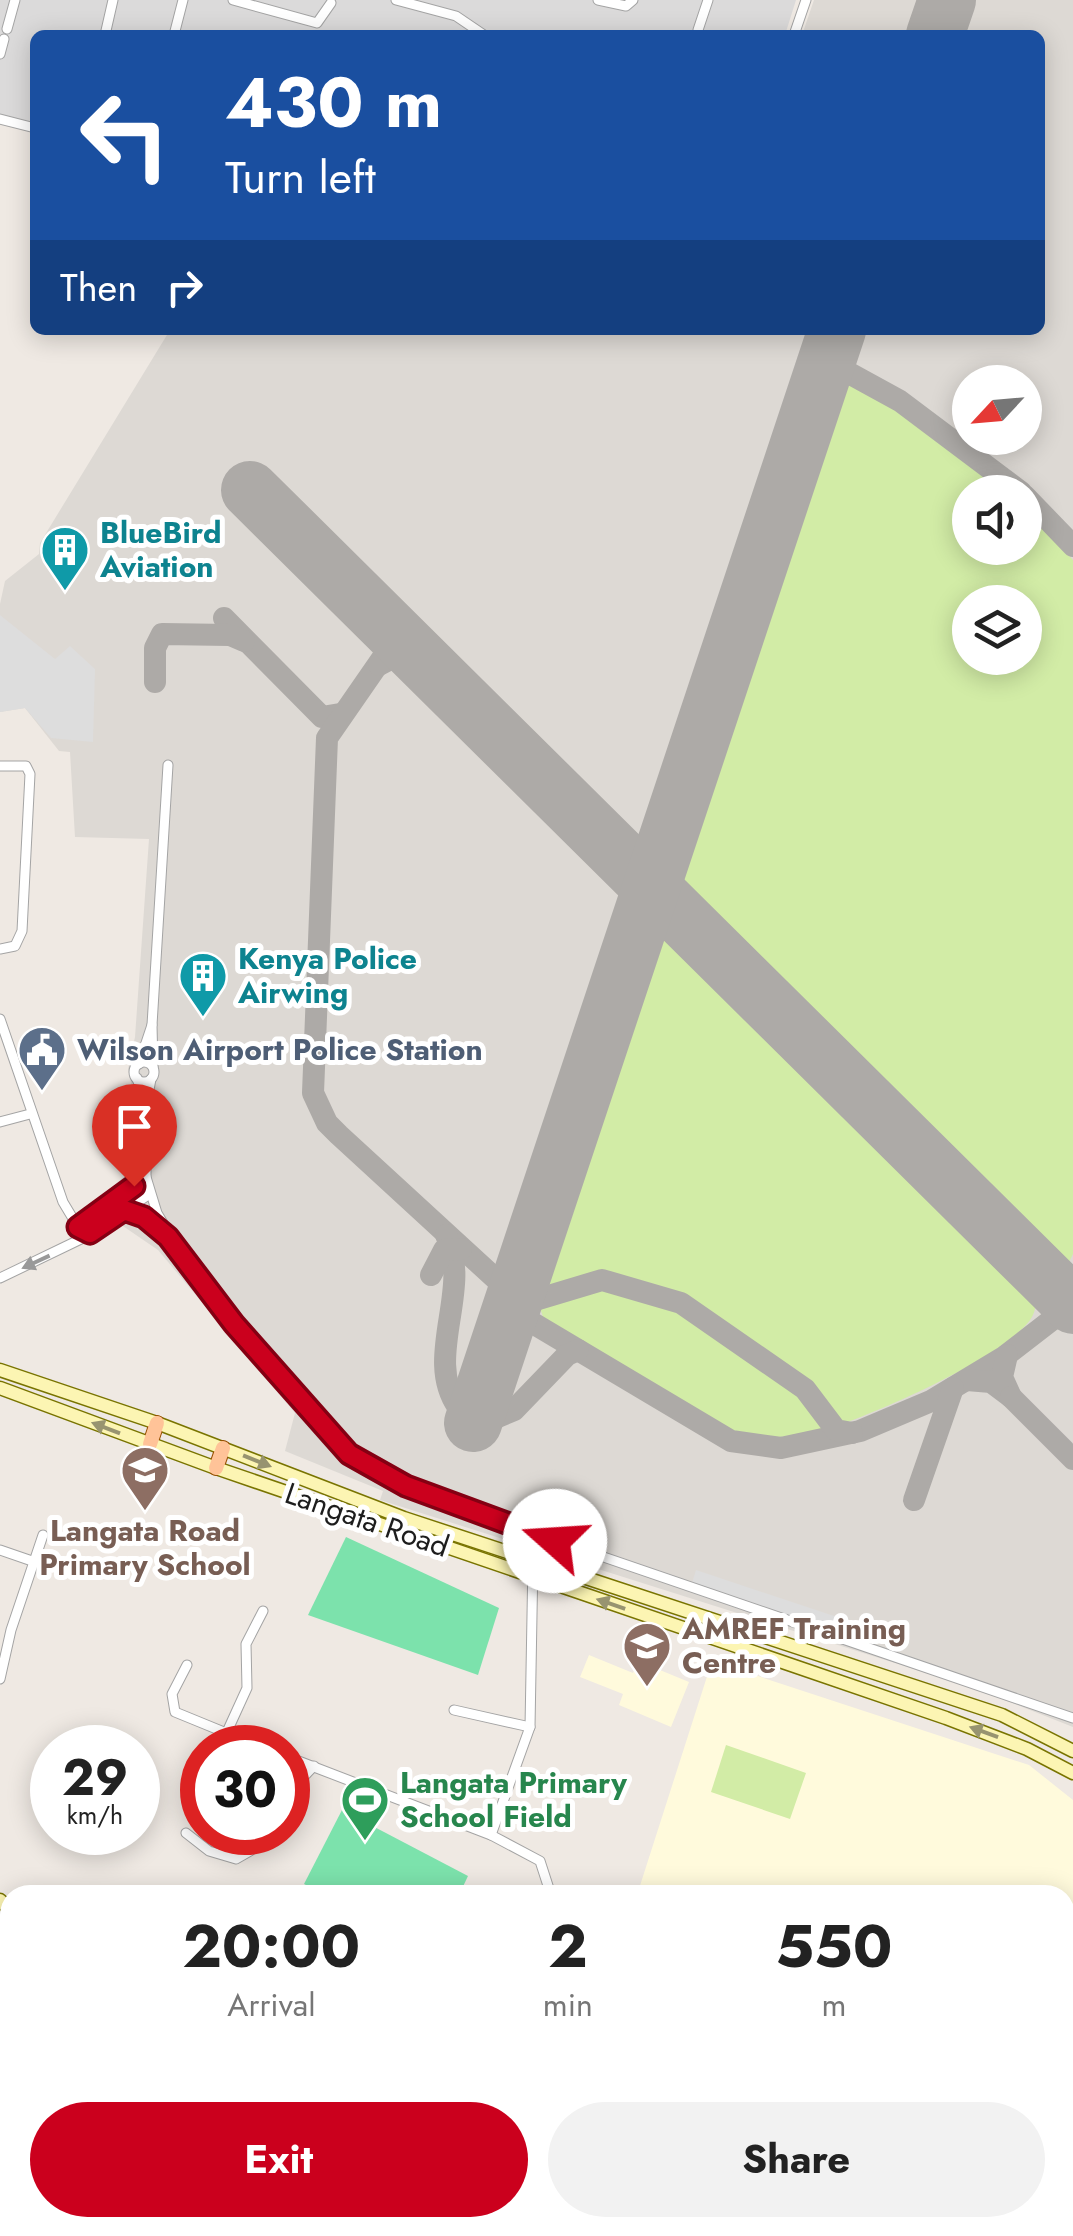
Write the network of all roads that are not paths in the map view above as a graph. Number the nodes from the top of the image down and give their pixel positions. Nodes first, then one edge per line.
1 (16, 0) edge
2 (114, 0) edge
3 (183, 0) edge
4 (233, 0) edge
5 (396, 0) edge
6 (598, 0) edge
7 (632, 0) edge
8 (708, 0) edge
9 (806, 0) edge
10 (331, 3) dead end
11 (316, 23) junction
12 (106, 30) edge
13 (175, 30) edge
14 (312, 30) edge
15 (477, 30) edge
16 (698, 30) dead end
17 (796, 30) edge
18 (0, 54) edge
19 (0, 119) edge
20 (30, 127) edge
21 (168, 765) dead end
22 (0, 766) edge
23 (0, 949) edge
24 (0, 1018) edge
25 (152, 1025) junction
26 (139, 1064) junction
27 (153, 1067) junction
28 (137, 1078) junction
29 (151, 1079) junction
30 (146, 1106) junction
31 (30, 1114) junction
32 (0, 1122) edge
33 (146, 1177) junction
34 (150, 1194) junction
35 (124, 1210) junction
36 (78, 1227) junction
37 (90, 1233) junction
38 (168, 1237) junction
39 (70, 1242) junction
40 (0, 1278) edge
41 (0, 1370) edge
42 (0, 1388) edge
43 (158, 1423) junction
44 (150, 1444) junction
45 (222, 1448) junction
46 (216, 1468) junction
47 (44, 1535) dead end
48 (0, 1550) edge
49 (533, 1559) junction
50 (32, 1561) junction
51 (530, 1576) junction
52 (263, 1611) dead end
53 (5, 1628) edge
54 (187, 1665) dead end
55 (0, 1678) edge
56 (454, 1710) dead end
57 (1073, 1718) edge
58 (205, 1725) edge
59 (230, 1725) edge
60 (530, 1727) junction
61 (1073, 1751) edge
62 (310, 1764) edge
63 (314, 1766) junction
64 (310, 1770) edge
65 (1073, 1773) edge
66 (491, 1835) junction
67 (548, 1885) edge

1 - 18 street
2 - 12 street
3 - 13 street
4 - 11 street
5 - 15 street
6 - 7 street
8 - 16 street
9 - 17 street
10 - 11 street
11 - 14 street
19 - 20 street
21 - 25 street
22 - 23 street
24 - 31 street
25 - 26 street
25 - 27 street
26 - 27 street
26 - 28 street
27 - 29 street
28 - 29 street
28 - 30 street
29 - 30 street
30 - 33 street
31 - 32 street
31 - 36 street
33 - 34 street
33 - 36 street
34 - 35 street
34 - 38 street
35 - 37 street
35 - 38 street
36 - 37 street
36 - 39 street
37 - 39 street
38 - 57 street
39 -> 40 street
41 - 43 main road, Langata Road
44 -> 42 main road, Langata Road
43 - 44 main road
43 - 45 main road, Langata Road
44 - 46 main road, Langata Road
45 - 46 main road
45 -> 49 main road, Langata Road
46 - 51 main road, Langata Road
47 - 50 street
48 - 50 street
49 - 51 street
49 - 61 main road, Langata Road
50 - 53 street
51 - 60 street
65 -> 51 main road, Langata Road
52 - 59 street
53 - 55 street
54 - 58 street
56 - 60 street
60 - 66 street
62 - 63 street
63 - 64 street
63 - 66 street
66 - 67 street

